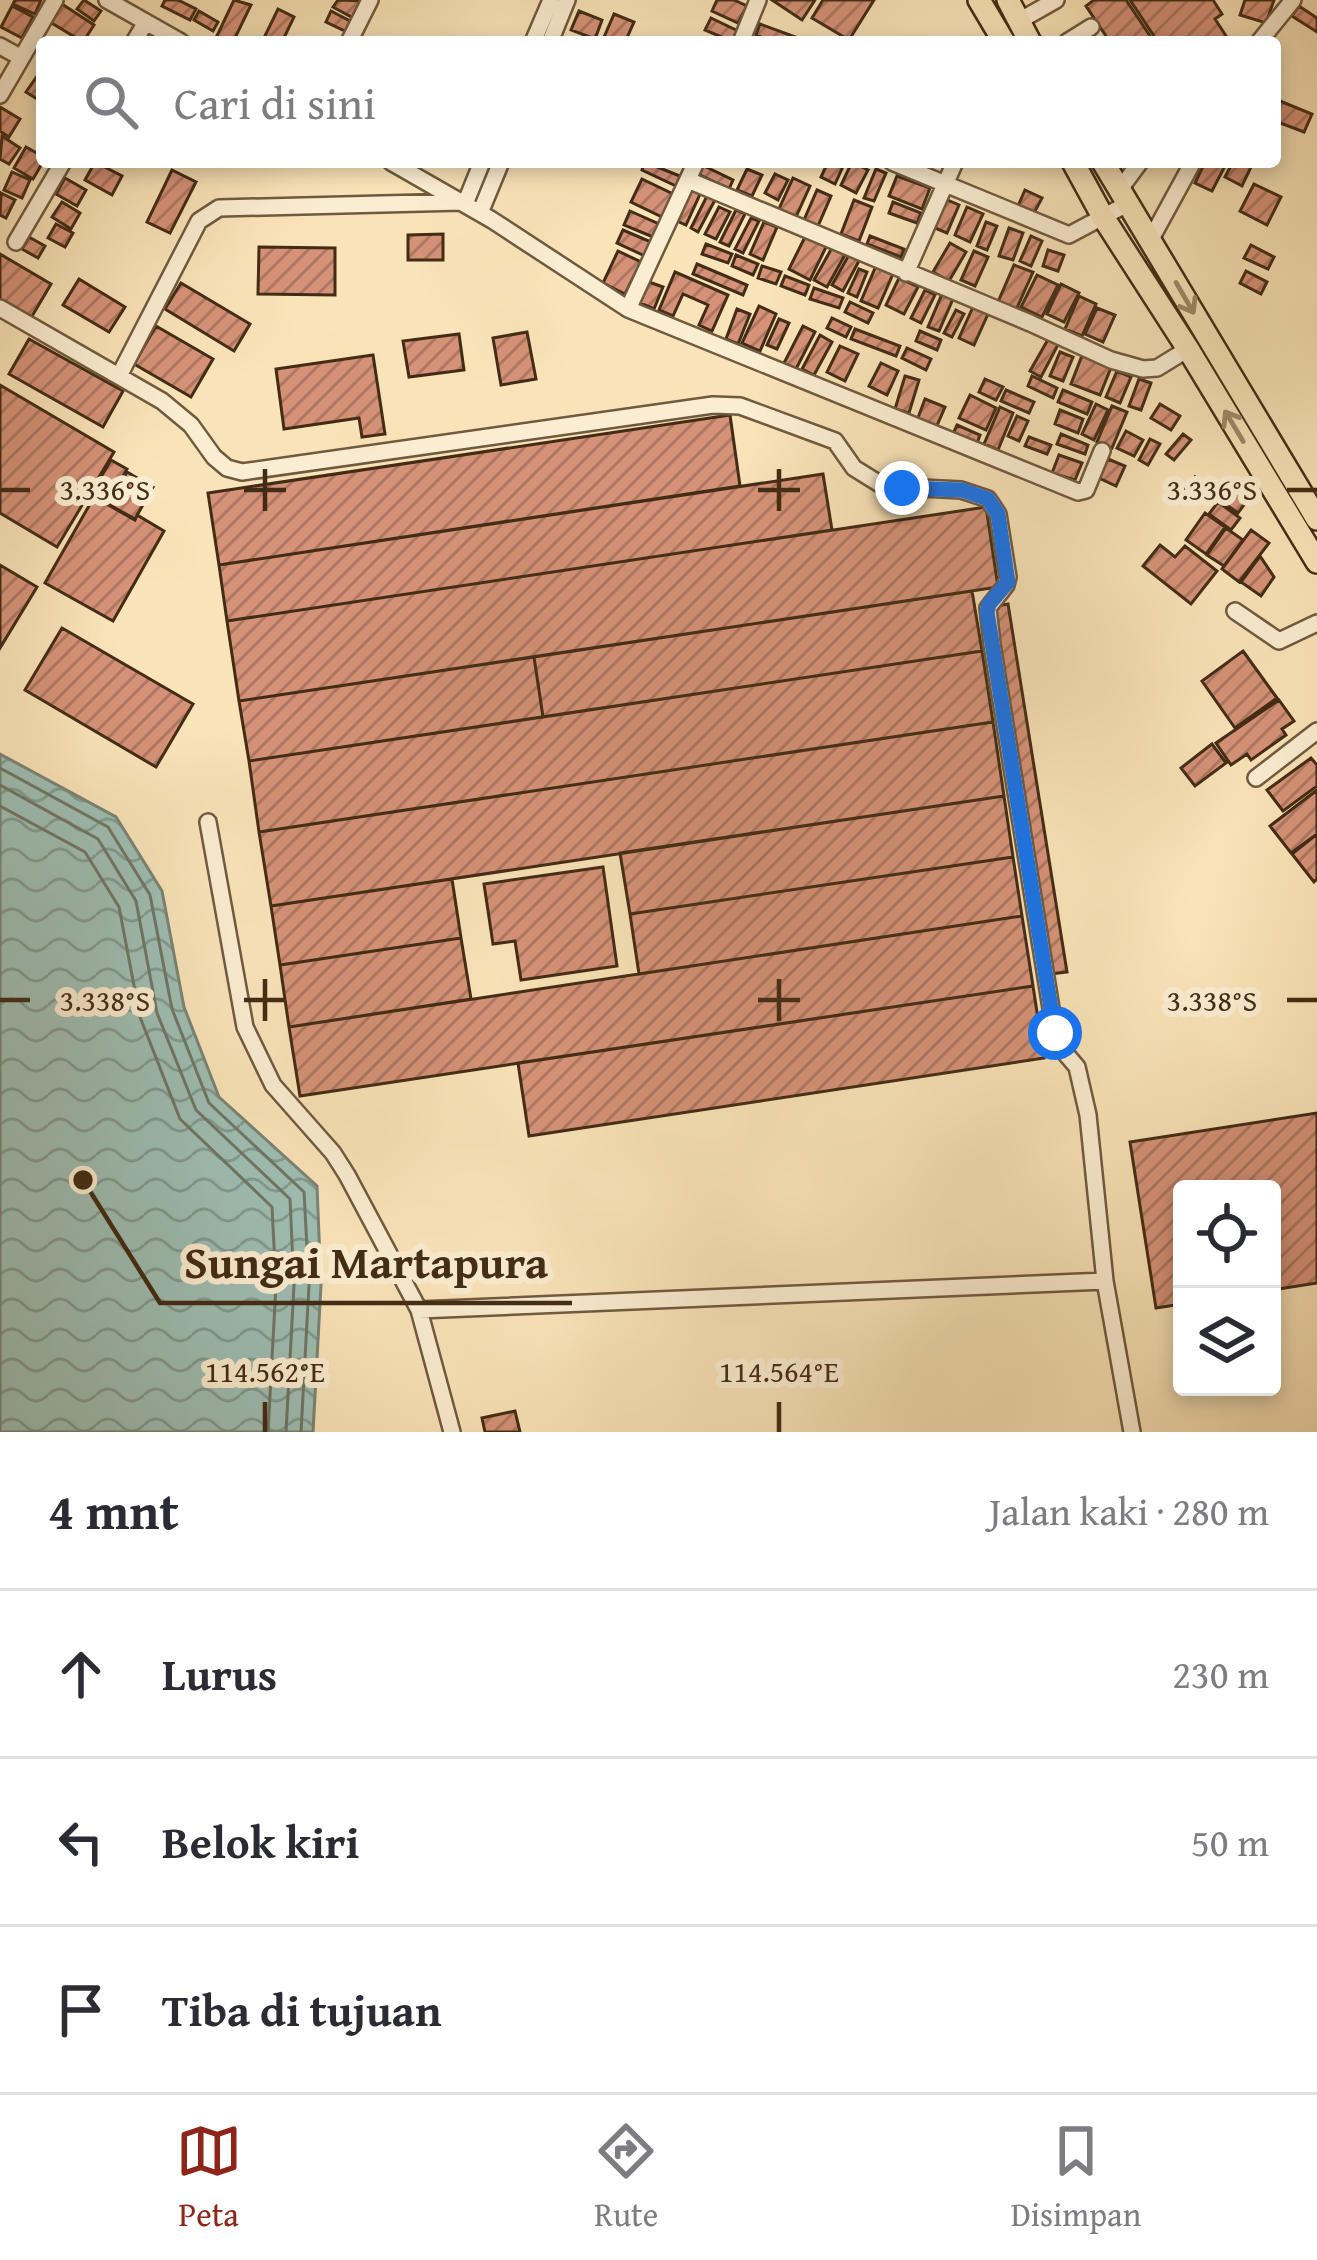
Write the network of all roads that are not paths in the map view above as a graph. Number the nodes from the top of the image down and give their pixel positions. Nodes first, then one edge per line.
1 (55, 0) edge
2 (107, 0) edge
3 (370, 0) edge
4 (551, 0) edge
5 (567, 0) edge
6 (758, 0) edge
7 (979, 0) edge
8 (1056, 0) edge
9 (1293, 0) edge
10 (1013, 10) edge
11 (141, 12) edge
12 (1091, 27) dead end
13 (173, 36) edge
14 (352, 36) edge
15 (536, 36) edge
16 (552, 36) edge
17 (743, 36) edge
18 (1000, 36) edge
19 (1077, 36) edge
20 (1264, 36) edge
21 (0, 46) edge
22 (20, 57) junction
23 (0, 95) edge
24 (60, 168) edge
25 (402, 168) edge
26 (479, 168) edge
27 (499, 168) edge
28 (693, 168) edge
29 (907, 168) edge
30 (952, 168) edge
31 (1076, 168) edge
32 (1107, 168) edge
33 (1137, 168) edge
34 (1189, 168) edge
35 (688, 180) junction
36 (944, 183) junction
37 (1124, 196) junction
38 (463, 203) junction
39 (480, 213) junction
40 (1103, 217) junction
41 (1151, 239) junction
42 (16, 242) dead end
43 (905, 273) junction
44 (0, 308) edge
45 (628, 309) junction
46 (1187, 349) junction
47 (119, 376) junction
48 (1102, 452) dead end
49 (1317, 519) edge
50 (1317, 562) edge
51 (1235, 611) dead end
52 (1317, 623) edge
53 (1317, 731) edge
54 (1256, 778) dead end
55 (208, 822) dead end
56 (1105, 1281) junction
57 (419, 1310) junction
58 (452, 1432) edge
59 (1132, 1432) edge

1 - 22 street
2 - 11 street
3 - 14 street
4 - 15 street
5 - 16 street
6 - 17 street
7 - 18 highway
8 - 10 street
9 - 20 street
11 - 13 street
12 - 19 street
21 - 22 street
22 - 23 street
24 - 42 street
25 - 38 street
26 - 38 street
27 - 39 street
28 - 35 street
29 - 36 street
30 - 36 street
31 - 40 highway
32 - 37 highway
33 - 37 street
34 - 41 street
35 - 43 street
35 - 45 street
36 - 40 street
36 - 43 street
37 - 40 street
37 - 41 highway
38 - 39 street
38 - 47 street
39 - 45 street
40 - 46 highway
41 -> 49 highway
43 - 46 street
44 - 47 street
45 - 48 street
50 -> 46 highway
47 - 56 street
51 - 52 street
53 - 54 street
55 - 57 street
56 - 57 street
56 - 59 street
57 - 58 street

